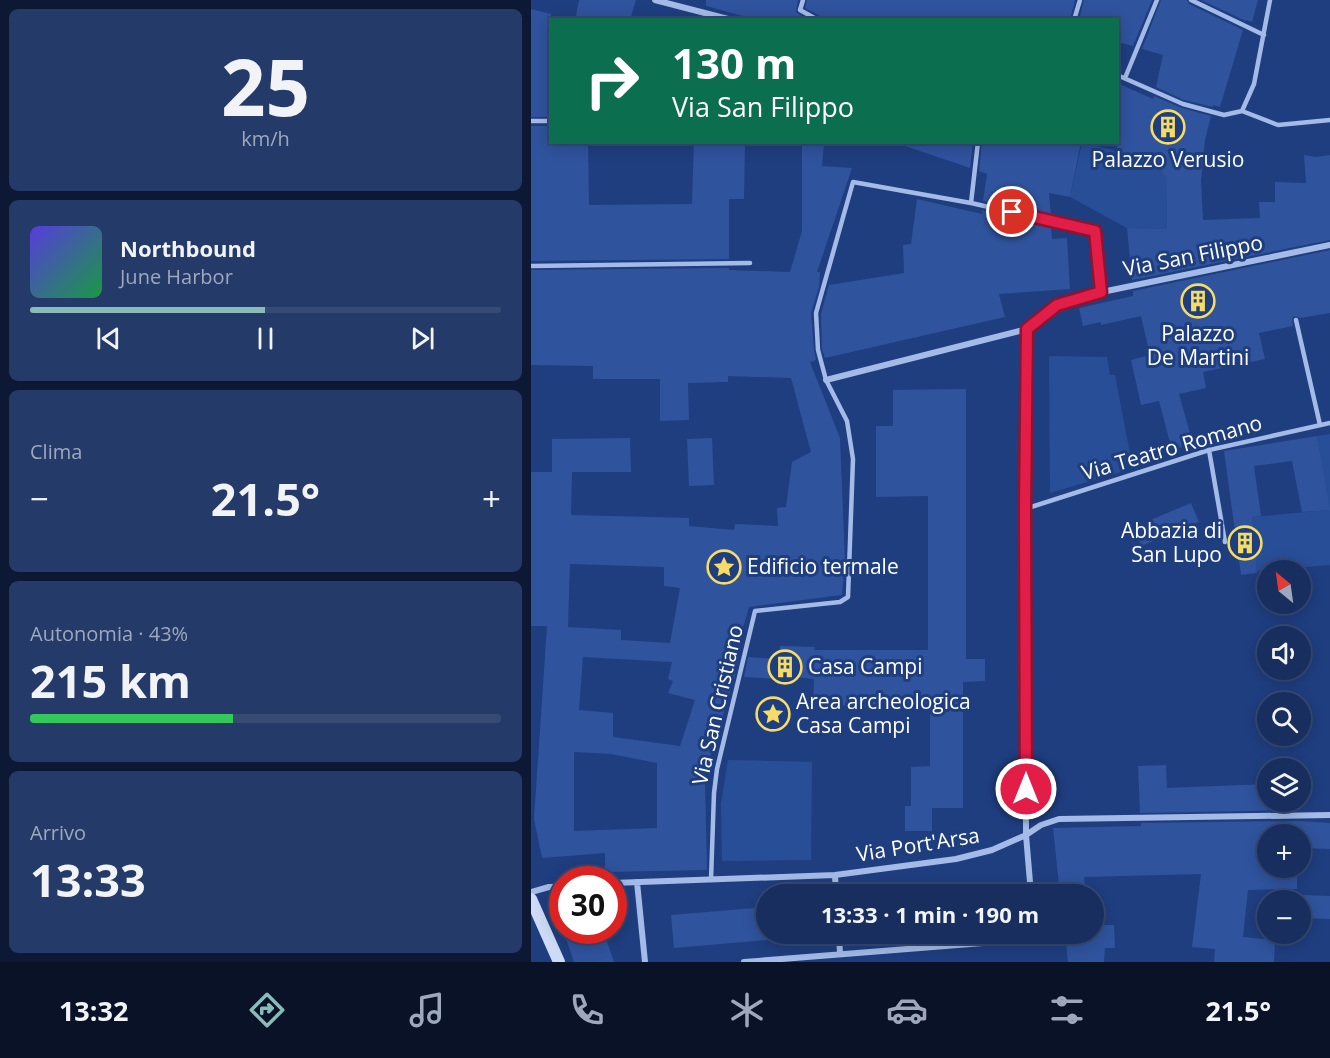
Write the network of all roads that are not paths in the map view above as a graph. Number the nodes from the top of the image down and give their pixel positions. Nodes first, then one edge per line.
1 (655, 0) edge
2 (803, 0) edge
3 (1080, 0) edge
4 (1157, 0) edge
5 (1191, 0) edge
6 (1270, 0) edge
7 (724, 18) edge
8 (814, 18) edge
9 (1075, 18) edge
10 (1264, 34) junction
11 (1119, 76) edge
12 (1125, 78) junction
13 (1242, 111) junction
14 (1330, 120) edge
15 (531, 121) edge
16 (549, 121) edge
17 (978, 144) edge
18 (971, 202) junction
19 (1330, 245) edge
20 (750, 263) dead end
21 (531, 266) edge
22 (1101, 292) junction
23 (1296, 320) dead end
24 (1027, 329) junction
25 (826, 380) junction
26 (1330, 423) edge
27 (1320, 425) junction
28 (1209, 450) junction
29 (1025, 509) junction
30 (1225, 542) dead end
31 (1330, 815) edge
32 (1026, 835) junction
33 (835, 875) junction
34 (711, 880) junction
35 (627, 882) edge
36 (637, 882) junction
37 (835, 884) edge
38 (1030, 884) edge
39 (549, 887) edge
40 (531, 892) edge
41 (531, 899) edge
42 (840, 944) edge
43 (970, 944) edge
44 (840, 954) junction
45 (559, 962) edge
46 (645, 962) edge
47 (744, 962) edge

1 - 7 street
2 - 8 lane
3 - 9 lane
4 - 12 lane
5 - 10 lane
6 - 10 lane
10 - 13 lane
11 - 12 lane
12 - 13 lane
13 - 14 lane
15 - 16 lane
17 - 18 lane
18 - 22 lane, Via San Cristiano
18 - 25 lane, Via San Cristiano
19 - 22 street, Via San Filippo
20 - 21 lane
22 - 24 street, Via San Filippo
23 - 27 lane
24 - 25 street, Via San Filippo
24 - 29 street
25 - 34 lane, Via San Cristiano
26 - 27 lane, Via Teatro Romano
27 - 28 lane, Via Teatro Romano
28 - 29 lane, Via Teatro Romano
28 - 30 lane
29 - 32 street
31 - 32 street, Via Port'Arsa
32 - 33 street, Via Port'Arsa
32 - 38 street
33 - 34 street, Via Port'Arsa
33 - 37 street
34 - 36 street, Via Port'Arsa
35 - 36 street, Via Port'Arsa
36 - 46 street
39 - 40 street
41 - 45 main road
42 - 44 street
43 - 44 street
44 - 47 street

